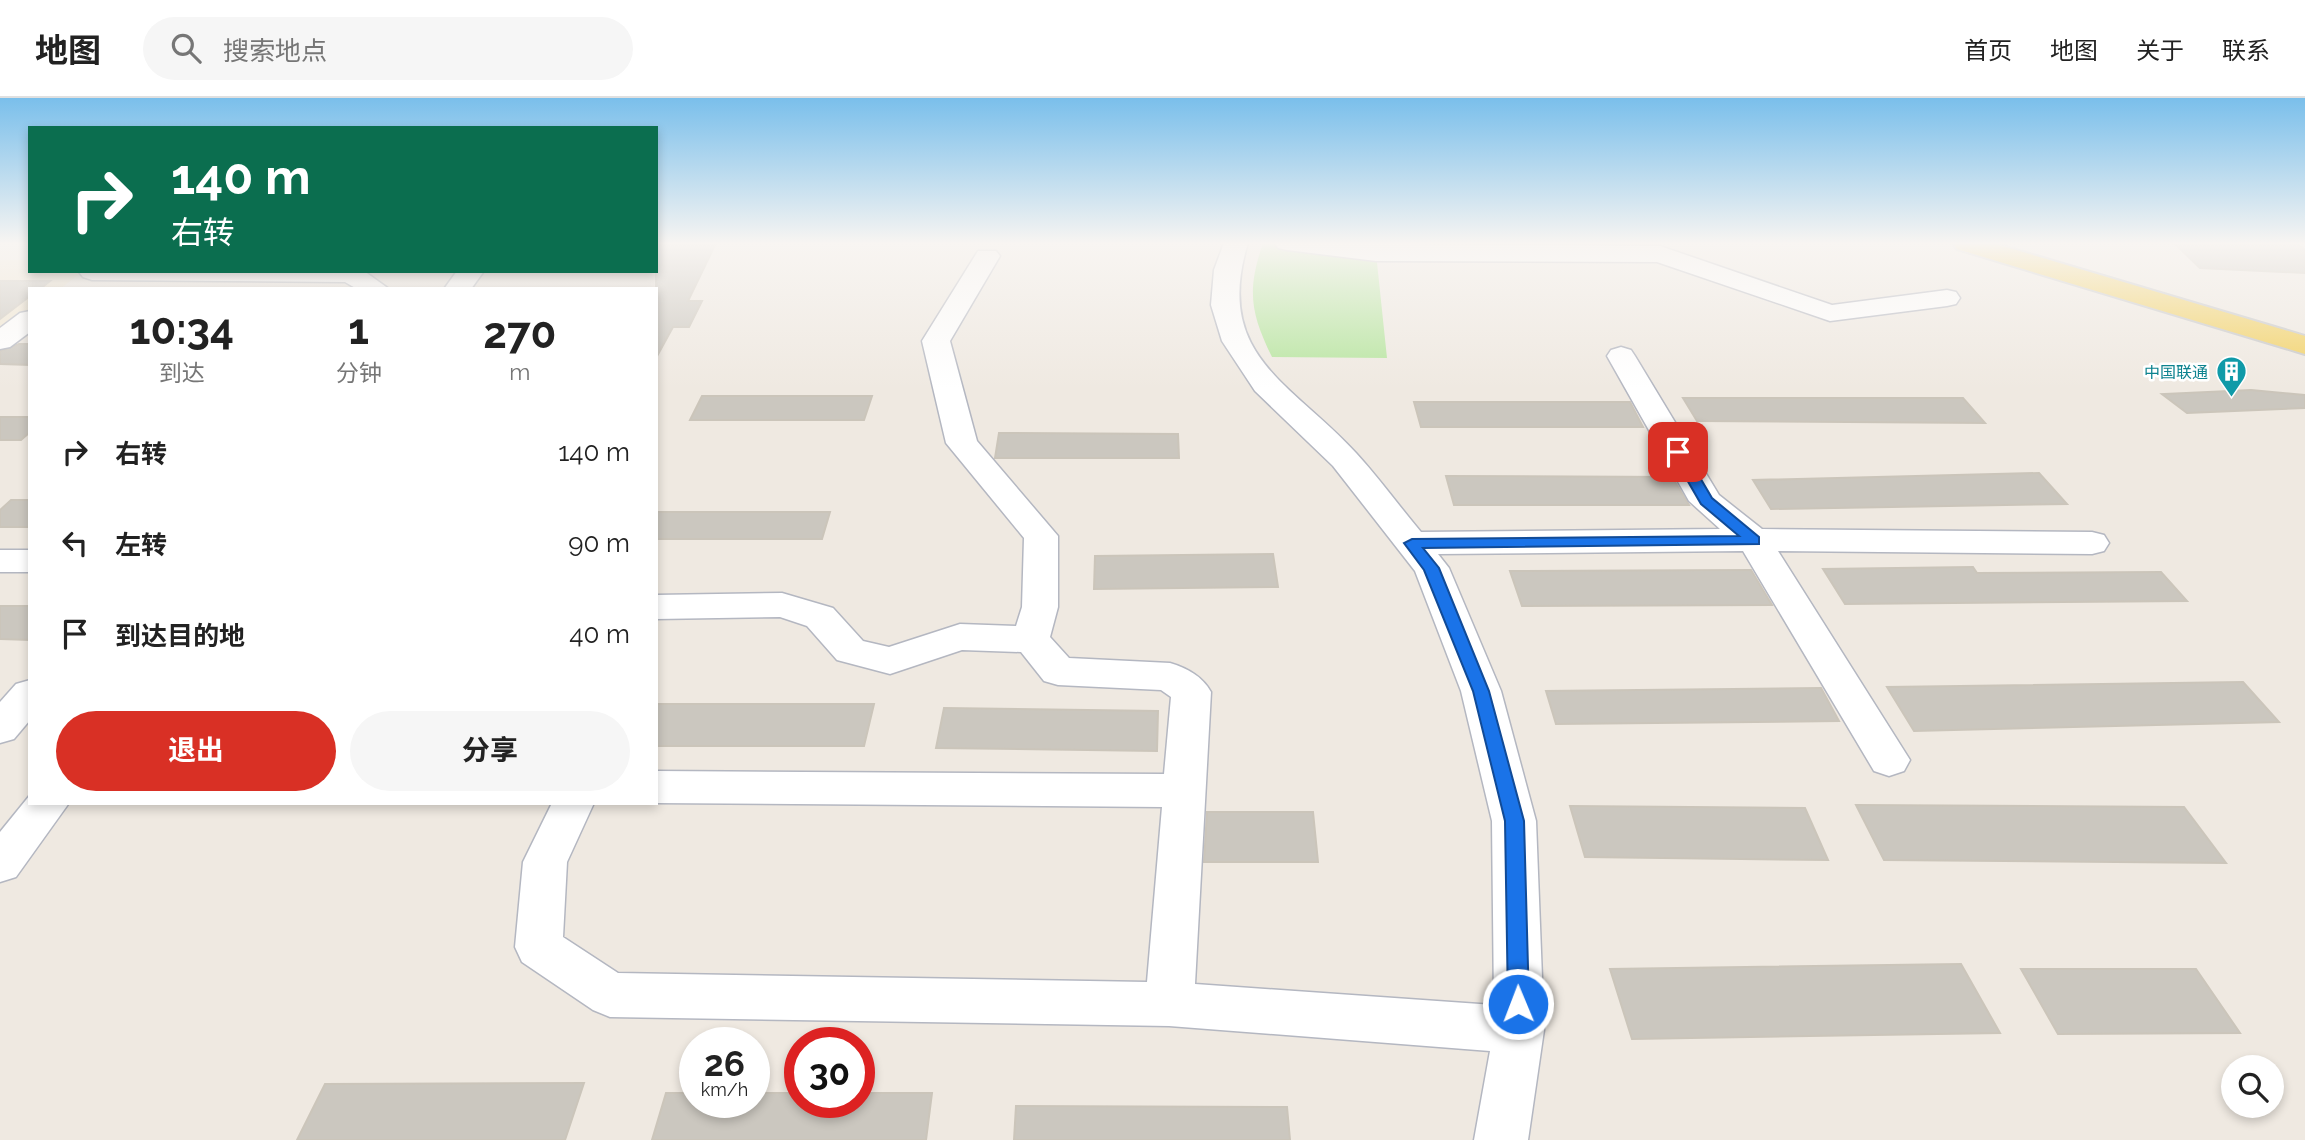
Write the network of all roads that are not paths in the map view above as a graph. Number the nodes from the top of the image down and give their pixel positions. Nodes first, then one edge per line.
1 (966, 292) edge
2 (1225, 292) edge
3 (1768, 292) edge
4 (2128, 292) edge
5 (2178, 292) edge
6 (1947, 298) dead end
7 (28, 320) edge
8 (2305, 329) edge
9 (0, 341) edge
10 (2305, 345) edge
11 (1621, 356) dead end
12 (1754, 540) junction
13 (1412, 543) junction
14 (2092, 543) dead end
15 (0, 561) edge
16 (28, 561) edge
17 (658, 607) edge
18 (1031, 639) junction
19 (28, 696) edge
20 (0, 728) edge
21 (1889, 760) dead end
22 (658, 787) edge
23 (1184, 791) junction
24 (46, 805) edge
25 (572, 805) edge
26 (0, 864) edge
27 (1169, 1004) junction
28 (1519, 1030) junction
29 (1501, 1140) edge

1 - 18 street
2 - 13 street
3 - 6 street
4 - 10 main road
5 - 8 main road
7 - 9 street
11 - 12 street
12 - 13 street
12 - 14 street
12 - 21 street
13 - 28 street
15 - 16 street
17 - 18 street
18 - 23 street
19 - 20 street
22 - 23 street
23 - 27 street
24 - 26 street
25 - 27 street
27 - 28 street
28 - 29 street

